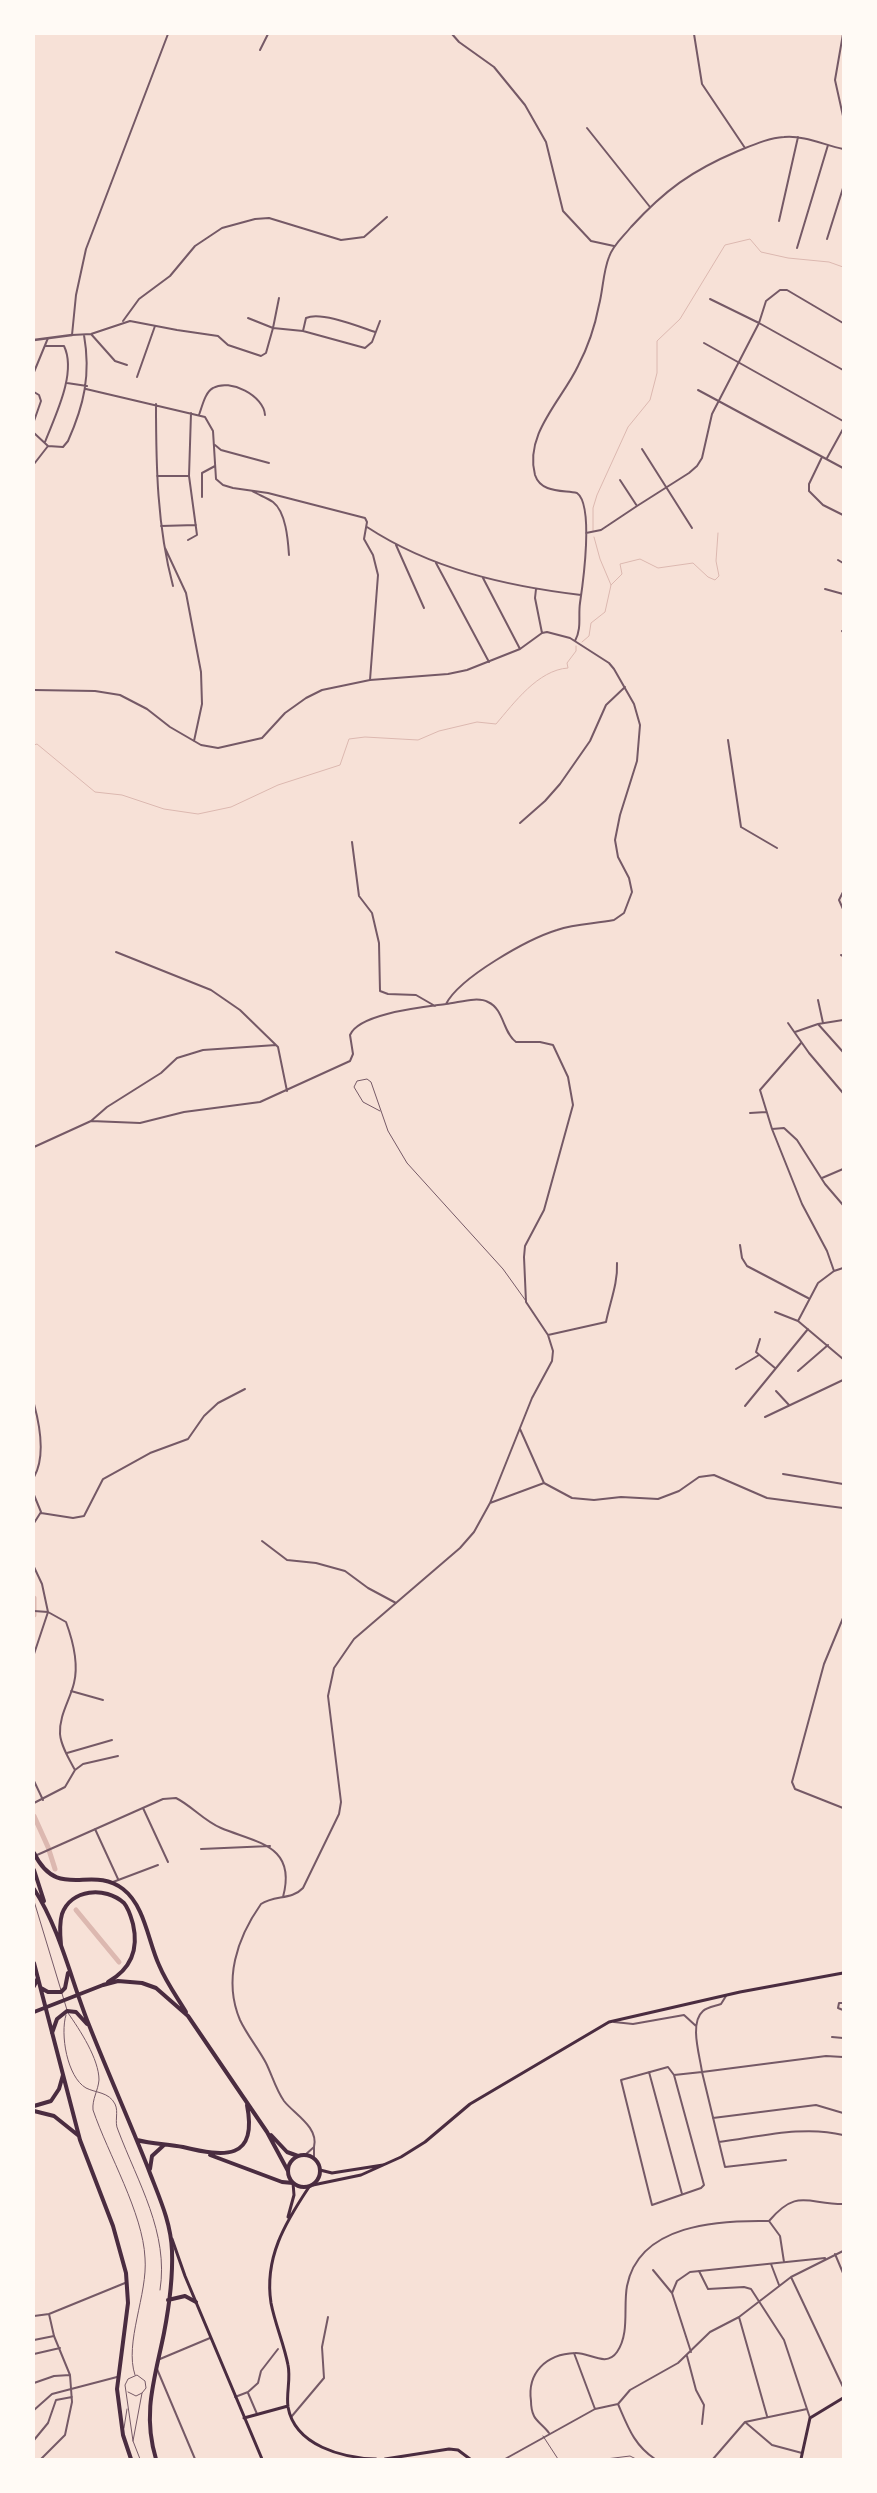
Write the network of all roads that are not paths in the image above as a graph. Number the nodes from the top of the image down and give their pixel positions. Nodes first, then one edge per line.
1 (168, 34) edge
2 (268, 34) edge
3 (452, 34) edge
4 (694, 34) edge
5 (843, 34) edge
6 (260, 50) dead end
7 (843, 116) edge
8 (588, 128) dead end
9 (798, 137) junction
10 (828, 145) junction
11 (745, 148) junction
12 (843, 149) edge
13 (843, 188) edge
14 (650, 207) junction
15 (387, 217) dead end
16 (779, 222) dead end
17 (827, 238) dead end
18 (614, 246) junction
19 (797, 248) dead end
20 (279, 298) dead end
21 (710, 299) dead end
22 (248, 318) dead end
23 (123, 321) junction
24 (380, 321) dead end
25 (759, 322) junction
26 (843, 323) edge
27 (155, 326) junction
28 (273, 328) junction
29 (303, 331) junction
30 (375, 332) junction
31 (91, 334) junction
32 (72, 335) junction
33 (84, 335) junction
34 (48, 338) junction
35 (34, 340) edge
36 (704, 343) dead end
37 (45, 346) junction
38 (739, 362) junction
39 (127, 365) dead end
40 (843, 370) edge
41 (34, 372) edge
42 (137, 377) dead end
43 (66, 383) junction
44 (87, 387) junction
45 (698, 390) dead end
46 (34, 392) edge
47 (718, 400) junction
48 (156, 404) junction
49 (191, 413) junction
50 (199, 415) junction
51 (265, 415) dead end
52 (34, 421) edge
53 (843, 421) edge
54 (843, 428) edge
55 (34, 434) edge
56 (45, 442) junction
57 (214, 444) junction
58 (48, 446) junction
59 (642, 449) dead end
60 (822, 456) junction
61 (827, 458) junction
62 (34, 462) edge
63 (269, 464) dead end
64 (214, 466) junction
65 (843, 468) edge
66 (156, 476) junction
67 (189, 476) junction
68 (620, 480) dead end
69 (666, 487) junction
70 (250, 490) junction
71 (202, 497) dead end
72 (637, 506) junction
73 (843, 515) edge
74 (196, 525) junction
75 (162, 526) junction
76 (367, 527) junction
77 (692, 528) dead end
78 (586, 533) junction
79 (188, 540) dead end
80 (396, 545) junction
81 (165, 548) junction
82 (289, 554) dead end
83 (838, 560) dead end
84 (436, 563) junction
85 (843, 563) edge
86 (483, 578) junction
87 (173, 586) dead end
88 (536, 588) junction
89 (825, 589) dead end
90 (843, 594) edge
91 (582, 595) junction
92 (424, 608) dead end
93 (542, 633) junction
94 (575, 640) junction
95 (520, 649) junction
96 (489, 663) junction
97 (370, 680) junction
98 (625, 687) junction
99 (34, 690) edge
100 (728, 740) dead end
101 (194, 741) junction
102 (520, 823) dead end
103 (352, 842) dead end
104 (777, 848) dead end
105 (843, 892) edge
106 (843, 908) edge
107 (116, 952) dead end
108 (818, 1000) dead end
109 (446, 1004) junction
110 (435, 1006) junction
111 (843, 1020) edge
112 (788, 1023) dead end
113 (824, 1023) junction
114 (818, 1024) junction
115 (794, 1032) junction
116 (801, 1043) junction
117 (277, 1045) junction
118 (843, 1052) edge
119 (287, 1091) junction
120 (843, 1093) edge
121 (380, 1111) junction
122 (766, 1112) junction
123 (750, 1113) dead end
124 (91, 1121) junction
125 (772, 1129) junction
126 (34, 1147) edge
127 (843, 1169) edge
128 (822, 1178) junction
129 (843, 1205) edge
130 (740, 1245) dead end
131 (617, 1263) dead end
132 (843, 1268) edge
133 (834, 1271) junction
134 (808, 1298) junction
135 (526, 1302) junction
136 (775, 1312) dead end
137 (798, 1321) junction
138 (808, 1329) junction
139 (548, 1335) junction
140 (760, 1340) dead end
141 (828, 1345) junction
142 (759, 1355) junction
143 (843, 1359) edge
144 (775, 1368) junction
145 (736, 1369) dead end
146 (798, 1371) dead end
147 (843, 1380) edge
148 (245, 1389) dead end
149 (776, 1391) dead end
150 (34, 1404) edge
151 (789, 1405) junction
152 (745, 1406) dead end
153 (765, 1418) dead end
154 (519, 1428) junction
155 (783, 1474) dead end
156 (34, 1477) edge
157 (544, 1483) junction
158 (843, 1484) edge
159 (34, 1495) edge
160 (490, 1503) junction
161 (843, 1508) edge
162 (41, 1513) junction
163 (34, 1523) edge
164 (262, 1541) dead end
165 (34, 1567) edge
166 (396, 1603) junction
167 (34, 1611) edge
168 (48, 1612) junction
169 (843, 1618) edge
170 (34, 1654) edge
171 (71, 1691) junction
172 (103, 1700) dead end
173 (112, 1740) dead end
174 (67, 1753) junction
175 (118, 1756) dead end
176 (75, 1770) junction
177 (34, 1780) edge
178 (43, 1800) junction
179 (34, 1803) edge
180 (143, 1808) junction
181 (843, 1808) edge
182 (95, 1829) junction
183 (270, 1846) junction
184 (201, 1849) dead end
185 (34, 1855) edge
186 (168, 1862) dead end
187 (158, 1865) dead end
188 (34, 1870) edge
189 (118, 1879) junction
190 (113, 1882) junction
191 (34, 1889) edge
192 (283, 1897) junction
193 (34, 1901) edge
194 (46, 1908) junction
195 (62, 1950) junction
196 (34, 1963) edge
197 (69, 1971) junction
198 (843, 1973) edge
199 (38, 1978) junction
200 (103, 1985) junction
201 (34, 1986) edge
202 (40, 1988) junction
203 (61, 1992) junction
204 (727, 1996) junction
205 (843, 2003) edge
206 (843, 2010) edge
207 (34, 2012) edge
208 (67, 2012) junction
209 (188, 2016) junction
210 (614, 2022) junction
211 (696, 2026) junction
212 (90, 2027) junction
213 (51, 2034) junction
214 (832, 2037) dead end
215 (843, 2038) edge
216 (843, 2057) edge
217 (63, 2072) junction
218 (650, 2072) junction
219 (702, 2072) junction
220 (674, 2075) junction
221 (96, 2092) junction
222 (247, 2103) junction
223 (34, 2106) edge
224 (34, 2111) edge
225 (843, 2112) edge
226 (713, 2118) junction
227 (267, 2132) junction
228 (843, 2135) edge
229 (79, 2136) junction
230 (137, 2140) junction
231 (719, 2142) junction
232 (166, 2144) junction
233 (314, 2147) junction
234 (197, 2151) junction
235 (305, 2155) junction
236 (298, 2156) junction
237 (314, 2159) junction
238 (786, 2160) dead end
239 (391, 2163) junction
240 (320, 2170) junction
241 (288, 2171) junction
242 (150, 2174) junction
243 (293, 2183) junction
244 (311, 2186) junction
245 (682, 2194) junction
246 (843, 2204) edge
247 (769, 2221) junction
248 (286, 2222) junction
249 (170, 2234) junction
250 (843, 2251) edge
251 (835, 2254) junction
252 (827, 2258) junction
253 (784, 2262) junction
254 (771, 2264) junction
255 (653, 2270) dead end
256 (699, 2270) junction
257 (843, 2273) edge
258 (791, 2277) junction
259 (128, 2283) junction
260 (779, 2285) junction
261 (160, 2290) dead end
262 (672, 2292) junction
263 (168, 2300) junction
264 (760, 2301) junction
265 (196, 2302) junction
266 (49, 2314) junction
267 (34, 2316) edge
268 (328, 2317) dead end
269 (739, 2317) junction
270 (54, 2336) junction
271 (210, 2338) junction
272 (34, 2340) edge
273 (60, 2348) junction
274 (278, 2348) dead end
275 (691, 2352) junction
276 (574, 2353) junction
277 (34, 2354) edge
278 (687, 2356) junction
279 (157, 2360) junction
280 (155, 2366) junction
281 (136, 2375) junction
282 (70, 2376) junction
283 (117, 2377) junction
284 (34, 2383) edge
285 (843, 2387) edge
286 (72, 2390) junction
287 (127, 2391) junction
288 (248, 2392) junction
289 (142, 2393) junction
290 (72, 2397) junction
291 (235, 2397) junction
292 (843, 2398) edge
293 (618, 2404) junction
294 (127, 2406) junction
295 (288, 2406) junction
296 (595, 2408) junction
297 (807, 2409) junction
298 (34, 2410) edge
299 (258, 2414) junction
300 (291, 2414) junction
301 (767, 2416) junction
302 (244, 2418) junction
303 (810, 2418) junction
304 (745, 2422) junction
305 (702, 2424) dead end
306 (549, 2433) junction
307 (123, 2435) junction
308 (543, 2436) junction
309 (34, 2440) edge
310 (133, 2441) junction
311 (802, 2453) junction
312 (41, 2459) edge
313 (131, 2459) edge
314 (140, 2459) edge
315 (156, 2459) edge
316 (195, 2459) edge
317 (262, 2459) edge
318 (376, 2459) edge
319 (384, 2459) edge
320 (470, 2459) edge
321 (505, 2459) edge
322 (558, 2459) edge
323 (606, 2459) edge
324 (636, 2459) edge
325 (654, 2459) edge
326 (713, 2459) edge
327 (801, 2459) edge

1 - 32 street
2 - 6 street
3 - 18 street
4 - 11 street
5 - 7 street
8 - 14 street
9 - 10 street
9 - 11 street
9 - 16 street
10 - 12 street
10 - 19 street
11 - 14 street
13 - 17 street
14 - 18 street
15 - 23 street
18 - 78 street
20 - 28 street
21 - 25 street
22 - 28 street
23 - 27 street
23 - 31 street
24 - 30 street
25 - 26 street
25 - 38 street
25 - 40 street
27 - 28 street
27 - 42 street
28 - 29 street
29 - 30 street
29 - 30 street
31 - 33 street
31 - 39 street
32 - 33 street
32 - 34 street
33 - 44 street
34 - 35 street
34 - 37 street
36 - 38 street
37 - 41 street
37 - 43 street
38 - 47 street
38 - 53 street
43 - 44 street
43 - 56 street
44 - 48 street
44 - 58 street
45 - 47 street
46 - 52 street
47 - 60 street
47 - 69 street
48 - 49 street
48 - 66 street
49 - 50 street
49 - 67 street
50 - 51 street
50 - 57 street
54 - 61 street
55 - 56 street
56 - 58 street
57 - 63 street
57 - 64 street
58 - 62 street
59 - 69 street
60 - 61 street
60 - 73 street
61 - 65 street
64 - 70 street
64 - 71 street
66 - 67 street
66 - 75 street
67 - 74 street
68 - 72 street
69 - 72 street
69 - 77 street
70 - 76 street
70 - 82 street
72 - 78 street
74 - 75 street
74 - 79 street
75 - 81 street
76 - 80 street
76 - 97 street
78 - 91 street
80 - 84 street
80 - 92 street
81 - 87 street
81 - 101 street
83 - 85 street
84 - 86 street
84 - 96 street
86 - 88 street
86 - 95 street
88 - 91 street
88 - 93 street
89 - 90 street
91 - 94 street
93 - 94 street
93 - 95 street
94 - 98 street
95 - 96 street
96 - 97 street
97 - 101 street
98 - 102 street
98 - 109 street
99 - 101 street
100 - 104 street
103 - 110 street
105 - 106 street
107 - 117 street
108 - 113 street
109 - 110 street
109 - 135 street
110 - 119 street
111 - 113 street
112 - 115 street
113 - 114 street
114 - 115 street
114 - 118 street
115 - 116 street
116 - 120 street
116 - 122 street
117 - 119 street
117 - 124 street
119 - 124 street
121 - 121 lane
121 - 135 lane
122 - 123 street
122 - 125 street
124 - 126 street
125 - 128 street
125 - 133 street
127 - 128 street
128 - 129 street
130 - 134 street
131 - 139 street
132 - 133 street
133 - 134 street
134 - 137 street
135 - 139 street
136 - 137 street
137 - 138 street
138 - 141 street
138 - 144 street
139 - 154 street
140 - 142 street
141 - 143 street
141 - 146 street
142 - 144 street
142 - 145 street
144 - 152 street
147 - 151 street
148 - 162 street
149 - 151 street
150 - 156 street
151 - 153 street
154 - 157 street
154 - 160 street
155 - 158 street
157 - 160 street
157 - 161 street
159 - 162 street
160 - 166 street
162 - 163 street
164 - 166 street
165 - 168 street
166 - 192 street
167 - 168 street
168 - 170 street
168 - 171 street
169 - 181 street
171 - 172 street
171 - 174 street
173 - 174 street
174 - 176 street
175 - 176 street
176 - 178 street
177 - 178 street
178 - 179 street
180 - 182 street
180 - 183 street
180 - 186 street
182 - 185 street
182 - 189 street
183 - 184 street
183 - 192 street
185 - 190 highway
187 - 189 street
188 - 194 highway
189 - 190 street
190 - 209 highway
191 - 194 highway
192 - 233 street
193 - 203 lane
194 - 195 highway
195 - 197 highway
195 - 200 highway
196 - 199 highway
197 - 203 highway
197 - 212 highway
198 - 204 main road
199 - 201 highway
199 - 202 highway
200 - 207 highway
200 - 209 highway
202 - 203 highway
202 - 213 highway
203 - 208 lane
204 - 210 main road
204 - 211 street
205 - 206 street
208 - 212 highway
208 - 213 highway
208 - 221 lane
208 - 221 lane
209 - 222 highway
210 - 211 street
210 - 239 main road
211 - 219 street
212 - 230 highway
213 - 217 highway
214 - 215 street
216 - 219 street
217 - 223 highway
217 - 229 highway
218 - 220 street
218 - 245 street
218 - 245 street
219 - 220 street
219 - 226 street
220 - 245 street
221 - 261 lane
221 - 281 lane
222 - 227 highway
222 - 234 highway
224 - 229 highway
225 - 226 street
226 - 231 street
227 - 236 highway
227 - 241 highway
228 - 231 street
229 - 259 highway
230 - 232 highway
230 - 242 highway
231 - 238 street
232 - 234 highway
232 - 242 highway
233 - 235 street
233 - 237 street
234 - 243 highway
235 - 236 highway
235 - 237 highway
236 - 241 highway
237 - 240 highway
239 - 240 main road
239 - 244 main road
240 - 244 highway
241 - 243 highway
242 - 249 highway
243 - 244 highway
243 - 248 main road
244 - 248 main road
246 - 247 street
247 - 253 street
247 - 276 street
248 - 295 main road
249 - 263 highway
249 - 265 main road
250 - 251 street
251 - 252 street
251 - 257 street
252 - 253 street
252 - 258 street
253 - 254 street
254 - 256 street
254 - 260 street
255 - 262 street
256 - 262 street
256 - 264 street
258 - 260 street
258 - 285 street
259 - 266 street
259 - 283 highway
260 - 264 street
262 - 275 street
263 - 265 highway
263 - 279 highway
264 - 269 street
264 - 297 street
265 - 271 main road
266 - 267 street
266 - 270 street
268 - 300 street
269 - 275 street
269 - 301 street
270 - 272 street
270 - 273 street
271 - 279 street
271 - 291 main road
273 - 277 street
273 - 282 street
274 - 288 street
275 - 278 street
276 - 296 street
276 - 306 street
278 - 293 street
278 - 305 street
279 - 280 highway
280 - 315 highway
280 - 316 street
281 - 287 lane
281 - 289 lane
282 - 284 street
282 - 286 street
283 - 286 street
283 - 307 highway
286 - 290 street
286 - 298 street
287 - 289 lane
287 - 294 lane
288 - 291 street
288 - 299 street
289 - 310 lane
290 - 309 street
290 - 312 street
291 - 302 main road
292 - 303 main road
293 - 296 street
293 - 325 street
294 - 307 lane
294 - 310 lane
295 - 299 main road
295 - 300 main road
296 - 306 street
297 - 301 street
297 - 303 street
299 - 302 main road
300 - 318 main road
301 - 304 street
302 - 317 main road
303 - 311 main road
304 - 311 street
304 - 326 street
306 - 308 street
307 - 313 highway
308 - 321 street
308 - 322 lane
310 - 314 lane
311 - 327 main road
319 - 320 main road
323 - 324 lane

